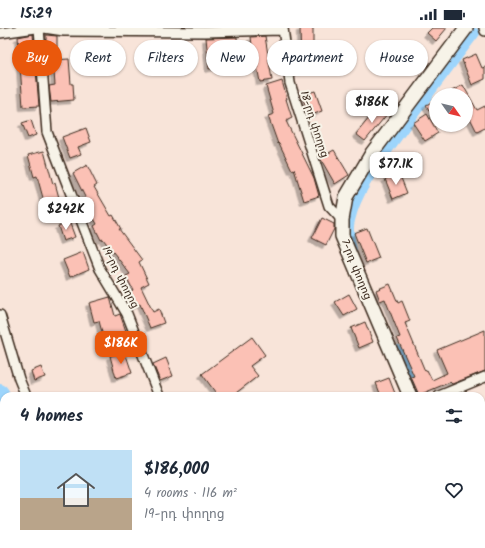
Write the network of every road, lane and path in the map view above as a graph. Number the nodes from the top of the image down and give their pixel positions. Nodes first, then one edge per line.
1 (36, 28) edge
2 (40, 28) edge
3 (44, 28) edge
4 (466, 28) edge
5 (283, 29) edge
6 (0, 33) edge
7 (342, 220) junction
8 (0, 315) edge
9 (485, 378) edge
10 (24, 392) edge
11 (157, 392) edge
12 (408, 392) edge
13 (449, 392) edge

1 - 6 street
2 - 11 street, 19-րդ փողոց
3 - 5 street
4 - 7 main road, 7-րդ փողոց
5 - 7 street, 18-րդ փողոց
7 - 12 main road, 7-րդ փողոց
8 - 10 street
9 - 13 street

